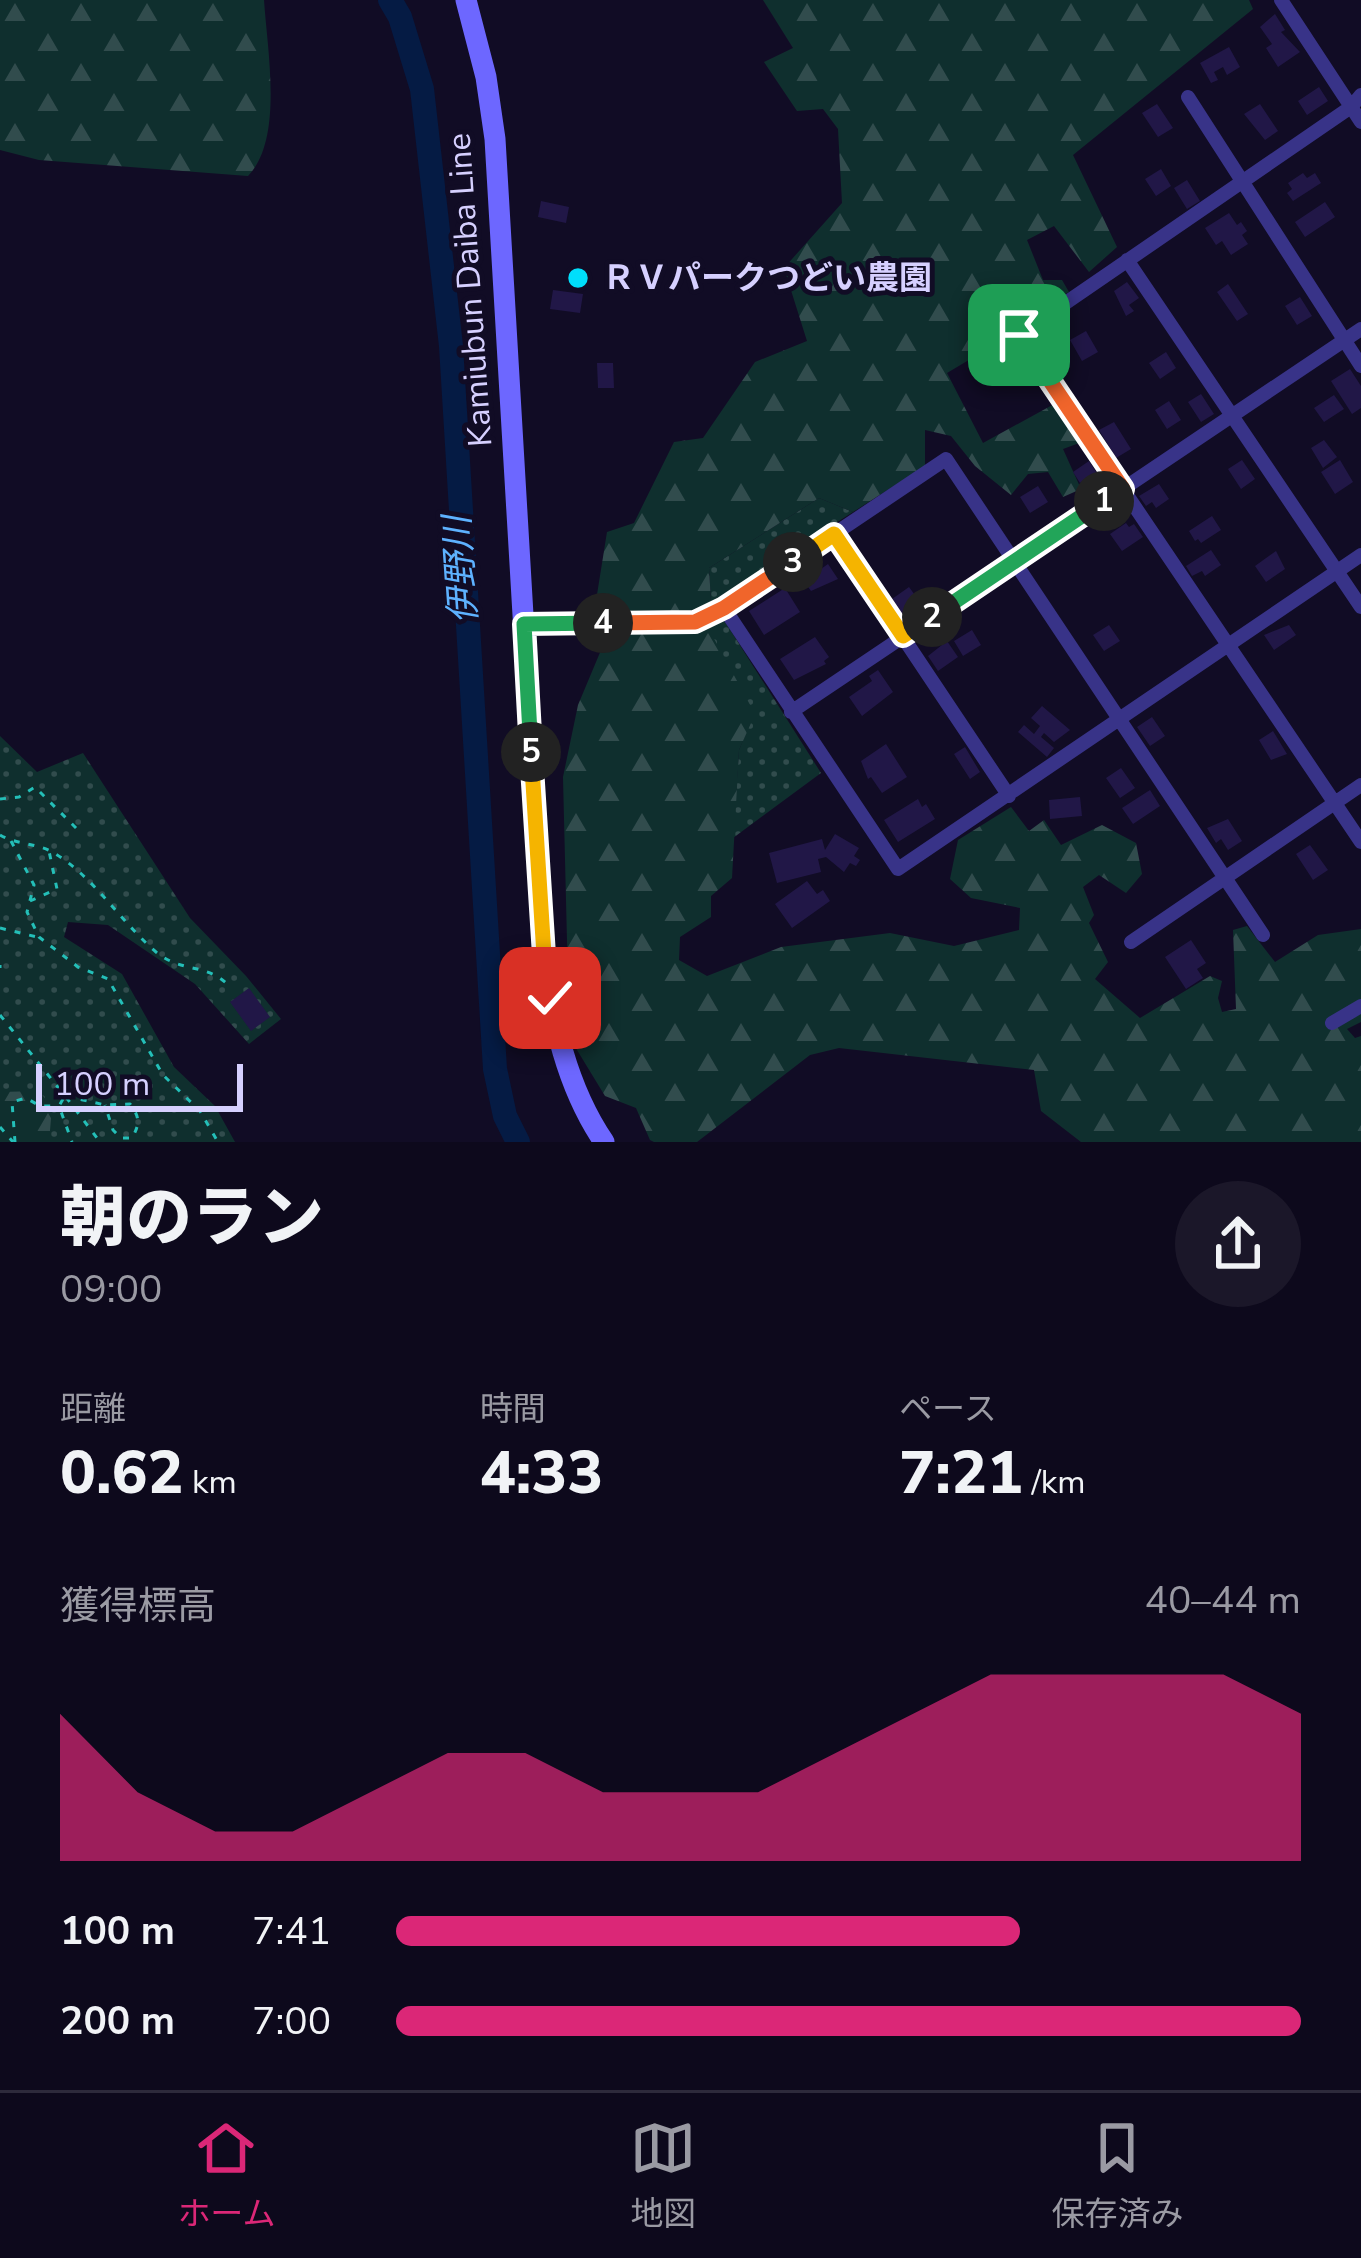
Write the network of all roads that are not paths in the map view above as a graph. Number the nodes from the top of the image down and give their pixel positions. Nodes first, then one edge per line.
1 (466, 0) edge
2 (1281, 0) edge
3 (1188, 97) dead end
4 (1356, 101) edge
5 (1361, 122) edge
6 (1239, 182) junction
7 (1127, 260) junction
8 (1361, 329) edge
9 (1343, 341) junction
10 (1361, 366) edge
11 (1233, 415) junction
12 (1123, 489) junction
13 (834, 534) junction
14 (1361, 555) edge
15 (1014, 562) junction
16 (1337, 571) junction
17 (1361, 607) edge
18 (724, 608) junction
19 (524, 624) junction
20 (903, 636) junction
21 (1229, 644) junction
22 (791, 712) junction
23 (1119, 719) junction
24 (1361, 784) edge
25 (1009, 796) junction
26 (1335, 802) junction
27 (1361, 842) edge
28 (1225, 878) junction
29 (1263, 935) dead end
30 (1130, 942) dead end
31 (1361, 1006) edge
32 (1332, 1023) dead end
33 (604, 1142) edge

1 - 19 main road, Kamiubun Daiba Line
2 - 4 street
3 - 6 street
4 - 5 street
4 - 6 street
6 - 7 street
6 - 9 street
7 - 11 street
7 - 12 street
8 - 9 street
9 - 10 street
9 - 11 street
11 - 12 street
11 - 16 street
12 - 15 street
12 - 21 street
13 - 15 street
13 - 18 street
13 - 20 street
14 - 16 street
15 - 20 street
15 - 23 street
16 - 17 street
16 - 21 street
18 - 19 street
18 - 22 street
19 - 33 main road, Kamiubun Daiba Line
20 - 22 street
20 - 25 street
21 - 23 street
21 - 26 street
22 - 25 street
23 - 25 street
23 - 28 street
24 - 26 street
26 - 27 street
26 - 28 street
28 - 29 street
28 - 30 street
31 - 32 street

